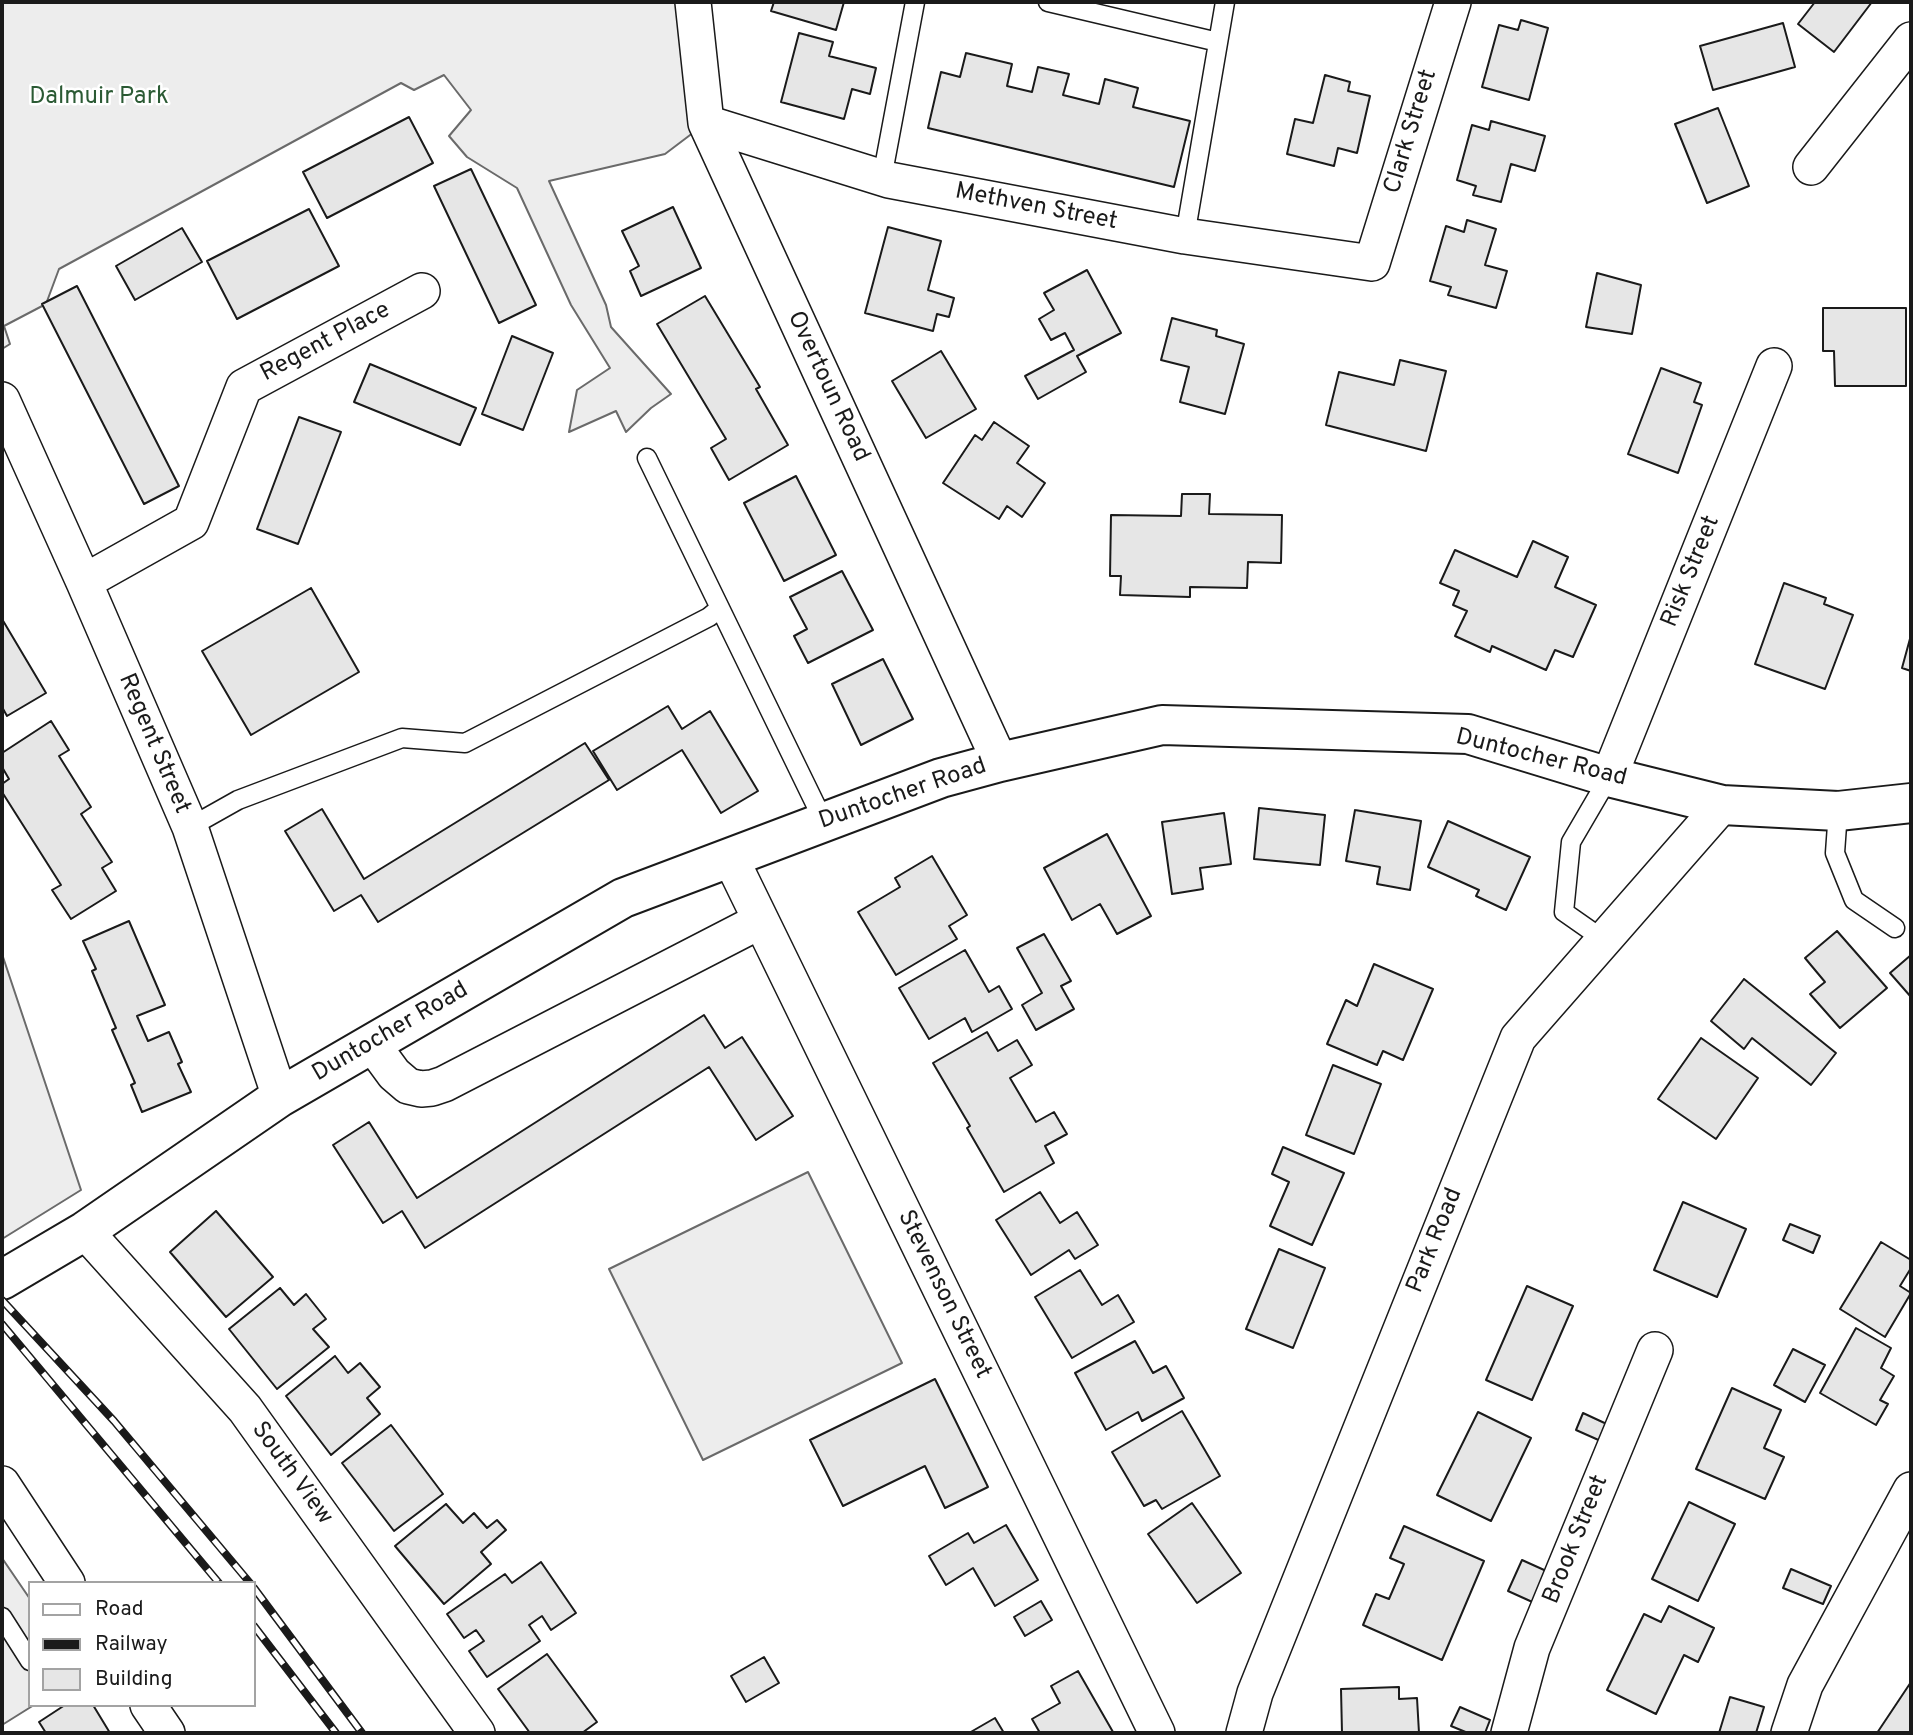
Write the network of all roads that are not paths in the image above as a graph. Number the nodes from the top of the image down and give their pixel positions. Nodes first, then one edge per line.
1 (693, 2) edge
2 (915, 2) edge
3 (1048, 2) edge
4 (1225, 2) edge
5 (1453, 2) edge
6 (1911, 40) edge
7 (1218, 42) junction
8 (706, 123) junction
9 (1811, 167) dead end
10 (883, 178) junction
11 (1185, 236) junction
12 (1372, 263) joint
13 (422, 291) dead end
14 (1774, 366) dead end
15 (2, 400) edge
16 (647, 458) dead end
17 (84, 582) junction
18 (720, 608) junction
19 (1000, 762) junction
20 (1609, 777) junction
21 (1911, 803) edge
22 (1722, 804) junction
23 (1838, 811) junction
24 (824, 822) junction
25 (190, 827) junction
26 (730, 858) junction
27 (760, 920) junction
28 (1895, 928) dead end
29 (1604, 940) junction
30 (372, 1044) junction
31 (280, 1097) junction
32 (85, 1231) junction
33 (15, 1272) edge
34 (1655, 1350) dead end
35 (2, 1484) edge
36 (1911, 1490) edge
37 (66, 1581) edge
38 (2, 1617) edge
39 (28, 1658) edge
40 (149, 1707) edge
41 (167, 1733) edge
42 (477, 1733) edge
43 (1157, 1733) edge
44 (1244, 1733) edge
45 (1509, 1733) edge
46 (1788, 1733) edge

1 - 8 street, Overtoun Road
2 - 10 lane
3 - 7 lane
4 - 7 lane
5 - 12 street, Clark Street
6 - 9 street
7 - 11 lane
8 - 10 street, Methven Street
8 - 19 street, Overtoun Road
10 - 11 street, Methven Street
11 - 12 street, Methven Street
13 - 17 street, Regent Place
14 - 20 street, Risk Street
15 - 17 street, Regent Street
16 - 18 lane
17 - 25 street, Regent Street
18 - 24 lane
18 - 25 lane
19 - 20 main road, Duntocher Road
19 - 24 main road, Duntocher Road
20 - 22 main road, Duntocher Road
20 - 29 lane
21 - 23 main road, Duntocher Road
22 - 23 main road, Duntocher Road
22 - 29 street, Park Road
23 - 28 lane
24 - 26 main road, Duntocher Road
25 - 31 street, Regent Street
26 - 27 street, Stevenson Street
26 - 30 main road, Duntocher Road
27 - 30 street
27 - 43 street, Stevenson Street
29 - 44 street, Park Road
30 - 31 main road, Duntocher Road
31 - 32 main road, Duntocher Road
32 - 33 main road, Duntocher Road
32 - 42 street, South View
34 - 45 street, Brook Street
35 - 37 street
36 - 46 street
38 - 39 lane
40 - 41 street

